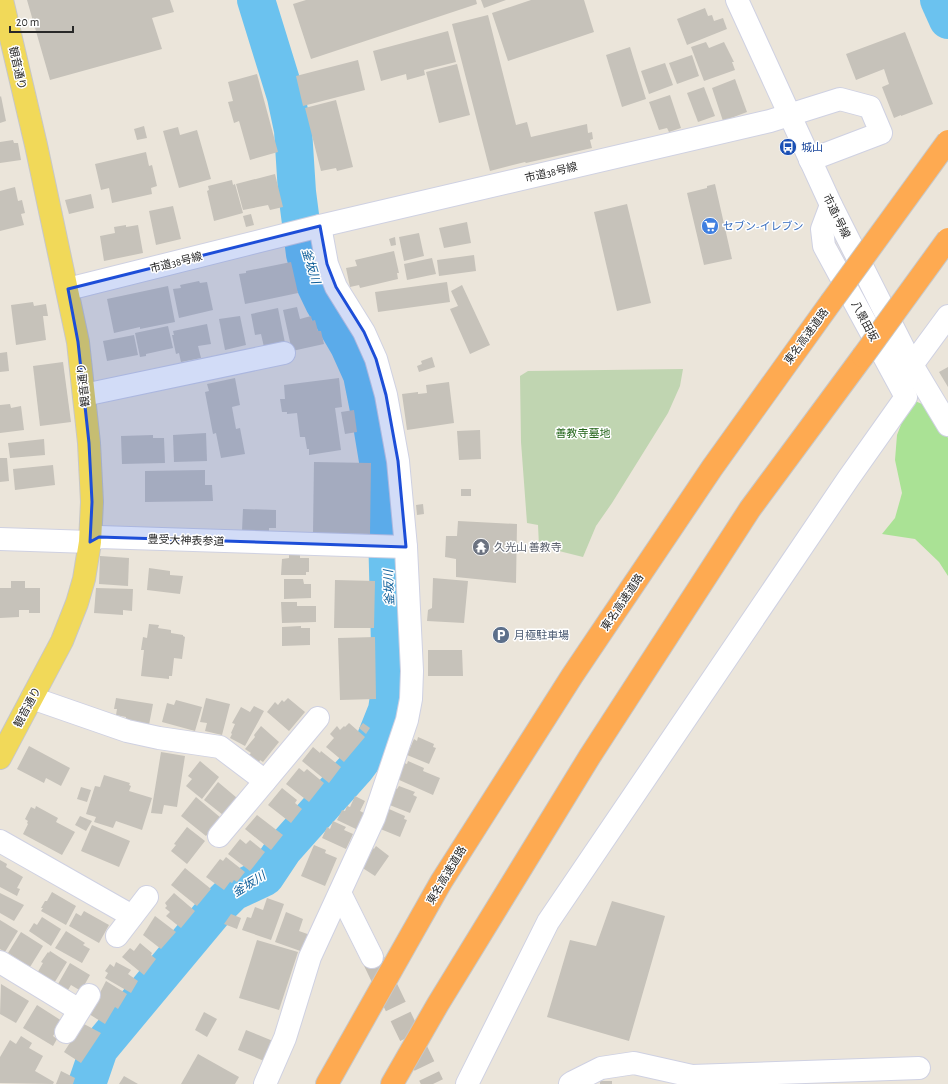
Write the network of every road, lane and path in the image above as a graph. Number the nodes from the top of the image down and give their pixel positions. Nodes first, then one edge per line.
1 (2, 0) edge
2 (737, 0) edge
3 (789, 115) junction
4 (948, 140) edge
5 (810, 160) junction
6 (831, 206) junction
7 (316, 227) junction
8 (948, 239) edge
9 (68, 289) junction
10 (948, 316) edge
11 (284, 353) dead end
12 (912, 365) junction
13 (84, 395) junction
14 (948, 425) edge
15 (0, 540) edge
16 (90, 542) junction
17 (403, 547) junction
18 (32, 698) junction
19 (318, 718) dead end
20 (0, 758) edge
21 (265, 781) junction
22 (219, 836) dead end
23 (0, 842) edge
24 (340, 893) junction
25 (147, 897) dead end
26 (132, 916) junction
27 (117, 936) dead end
28 (372, 958) tunnel mouth
29 (0, 962) edge
30 (66, 1032) dead end
31 (919, 1068) dead end
32 (265, 1084) edge
33 (327, 1084) edge
34 (392, 1084) edge
35 (467, 1084) edge
36 (570, 1084) edge

1 - 9 main road, 観音通り
2 - 3 street, 市道1号線
3 - 5 street, 市道1号線
3 - 5 street, 市道38号線
3 - 7 street, 市道38号線
4 - 33 highway, 東名高速道路, bridge
5 - 6 street, 市道1号線
6 - 12 street, 市道1号線
6 - 35 street, 八景田坂
7 - 9 street, 市道38号線
7 - 17 street
8 - 34 highway, bridge
9 - 13 main road, 観音通り
10 - 12 street
11 - 13 street
12 - 14 street, 市道1号線
13 - 16 main road, 観音通り
15 - 16 street, 豊受大神表参道
16 - 17 street, 豊受大神表参道
16 - 18 main road, 観音通り
17 - 24 street
18 - 20 main road, 観音通り
18 - 21 street
19 - 21 street
21 - 22 street
23 - 26 street
24 - 28 street
24 - 32 street
25 - 26 street
26 - 27 street
29 - 30 street
31 - 36 street

